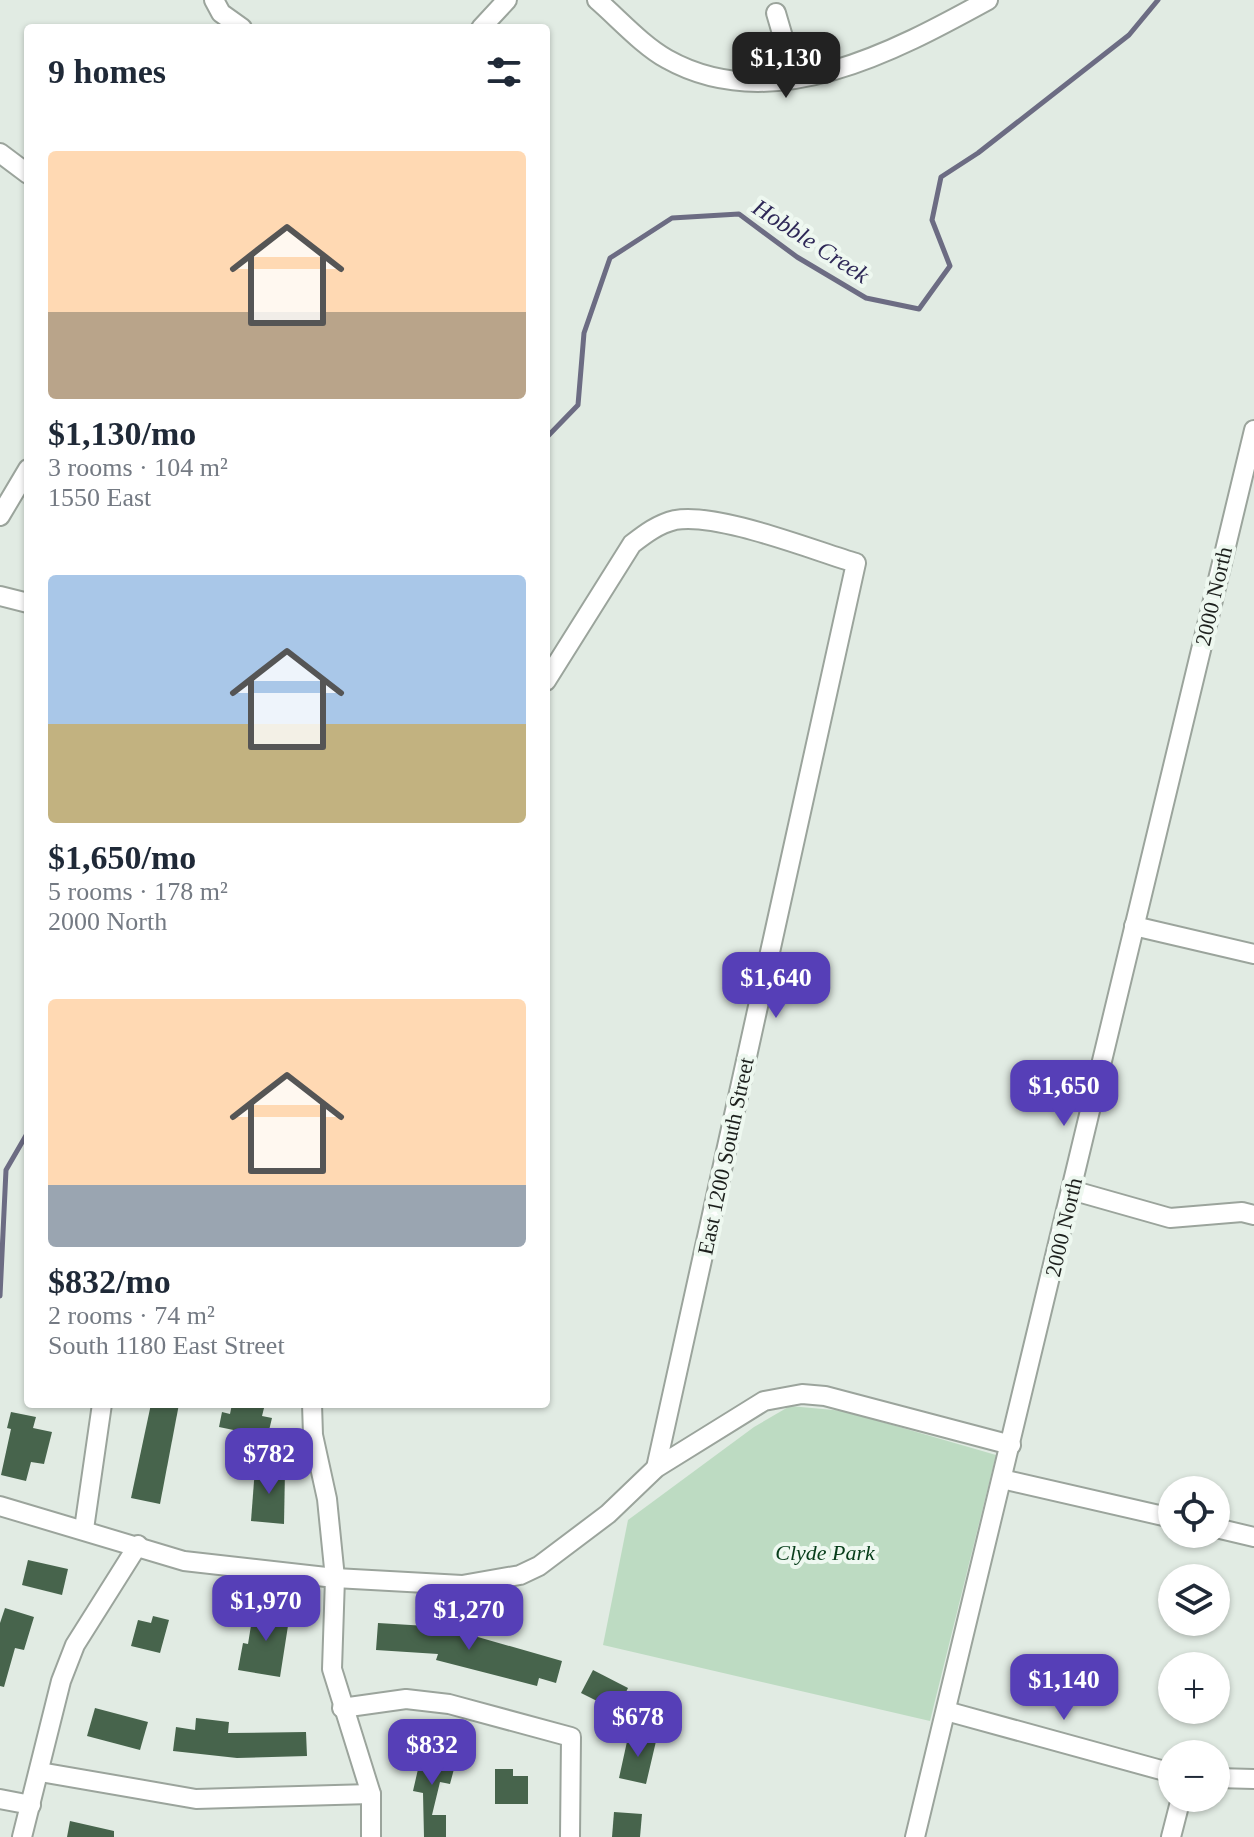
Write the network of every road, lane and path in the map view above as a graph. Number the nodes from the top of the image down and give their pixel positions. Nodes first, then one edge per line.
1 (214, 0) edge
2 (507, 0) edge
3 (597, 0) edge
4 (988, 0) edge
5 (776, 13) dead end
6 (236, 24) edge
7 (485, 24) edge
8 (795, 78) junction
9 (0, 153) edge
10 (24, 171) edge
11 (1254, 430) edge
12 (24, 476) edge
13 (0, 516) edge
14 (0, 596) edge
15 (24, 602) edge
16 (550, 675) edge
17 (1134, 926) junction
18 (1254, 954) edge
19 (1071, 1190) junction
20 (1254, 1215) edge
21 (101, 1408) edge
22 (312, 1408) edge
23 (1011, 1445) junction
24 (656, 1468) junction
25 (1002, 1479) junction
26 (0, 1506) edge
27 (1158, 1515) edge
28 (84, 1529) junction
29 (1230, 1531) edge
30 (1254, 1537) edge
31 (138, 1545) junction
32 (335, 1578) junction
33 (342, 1708) junction
34 (946, 1711) junction
35 (1158, 1769) edge
36 (40, 1772) junction
37 (1230, 1778) edge
38 (1254, 1779) edge
39 (371, 1794) junction
40 (0, 1799) edge
41 (31, 1805) junction
42 (1177, 1812) edge
43 (22, 1837) edge
44 (371, 1837) edge
45 (570, 1837) edge
46 (915, 1837) edge
47 (1171, 1837) edge

1 - 6 street
2 - 7 street
3 - 8 street
4 - 8 street
5 - 8 street
9 - 10 street
11 - 17 street, 2000 North
12 - 13 street
14 - 15 street
16 - 24 street, East 1200 South Street
17 - 18 street
17 - 19 street, 2000 North
19 - 20 street
19 - 23 street, 2000 North
21 - 28 street
22 - 32 street
23 - 24 street
23 - 25 street, 2000 North
24 - 32 street
25 - 27 street
25 - 34 street, 2000 North
26 - 28 street
28 - 31 street
29 - 30 street
31 - 32 street
31 - 36 street
32 - 33 street
33 - 39 street
33 - 45 street
34 - 35 street
34 - 46 street, 2000 North
36 - 39 street
36 - 41 street
37 - 38 street
39 - 44 street
40 - 41 street
41 - 43 street
42 - 47 street

